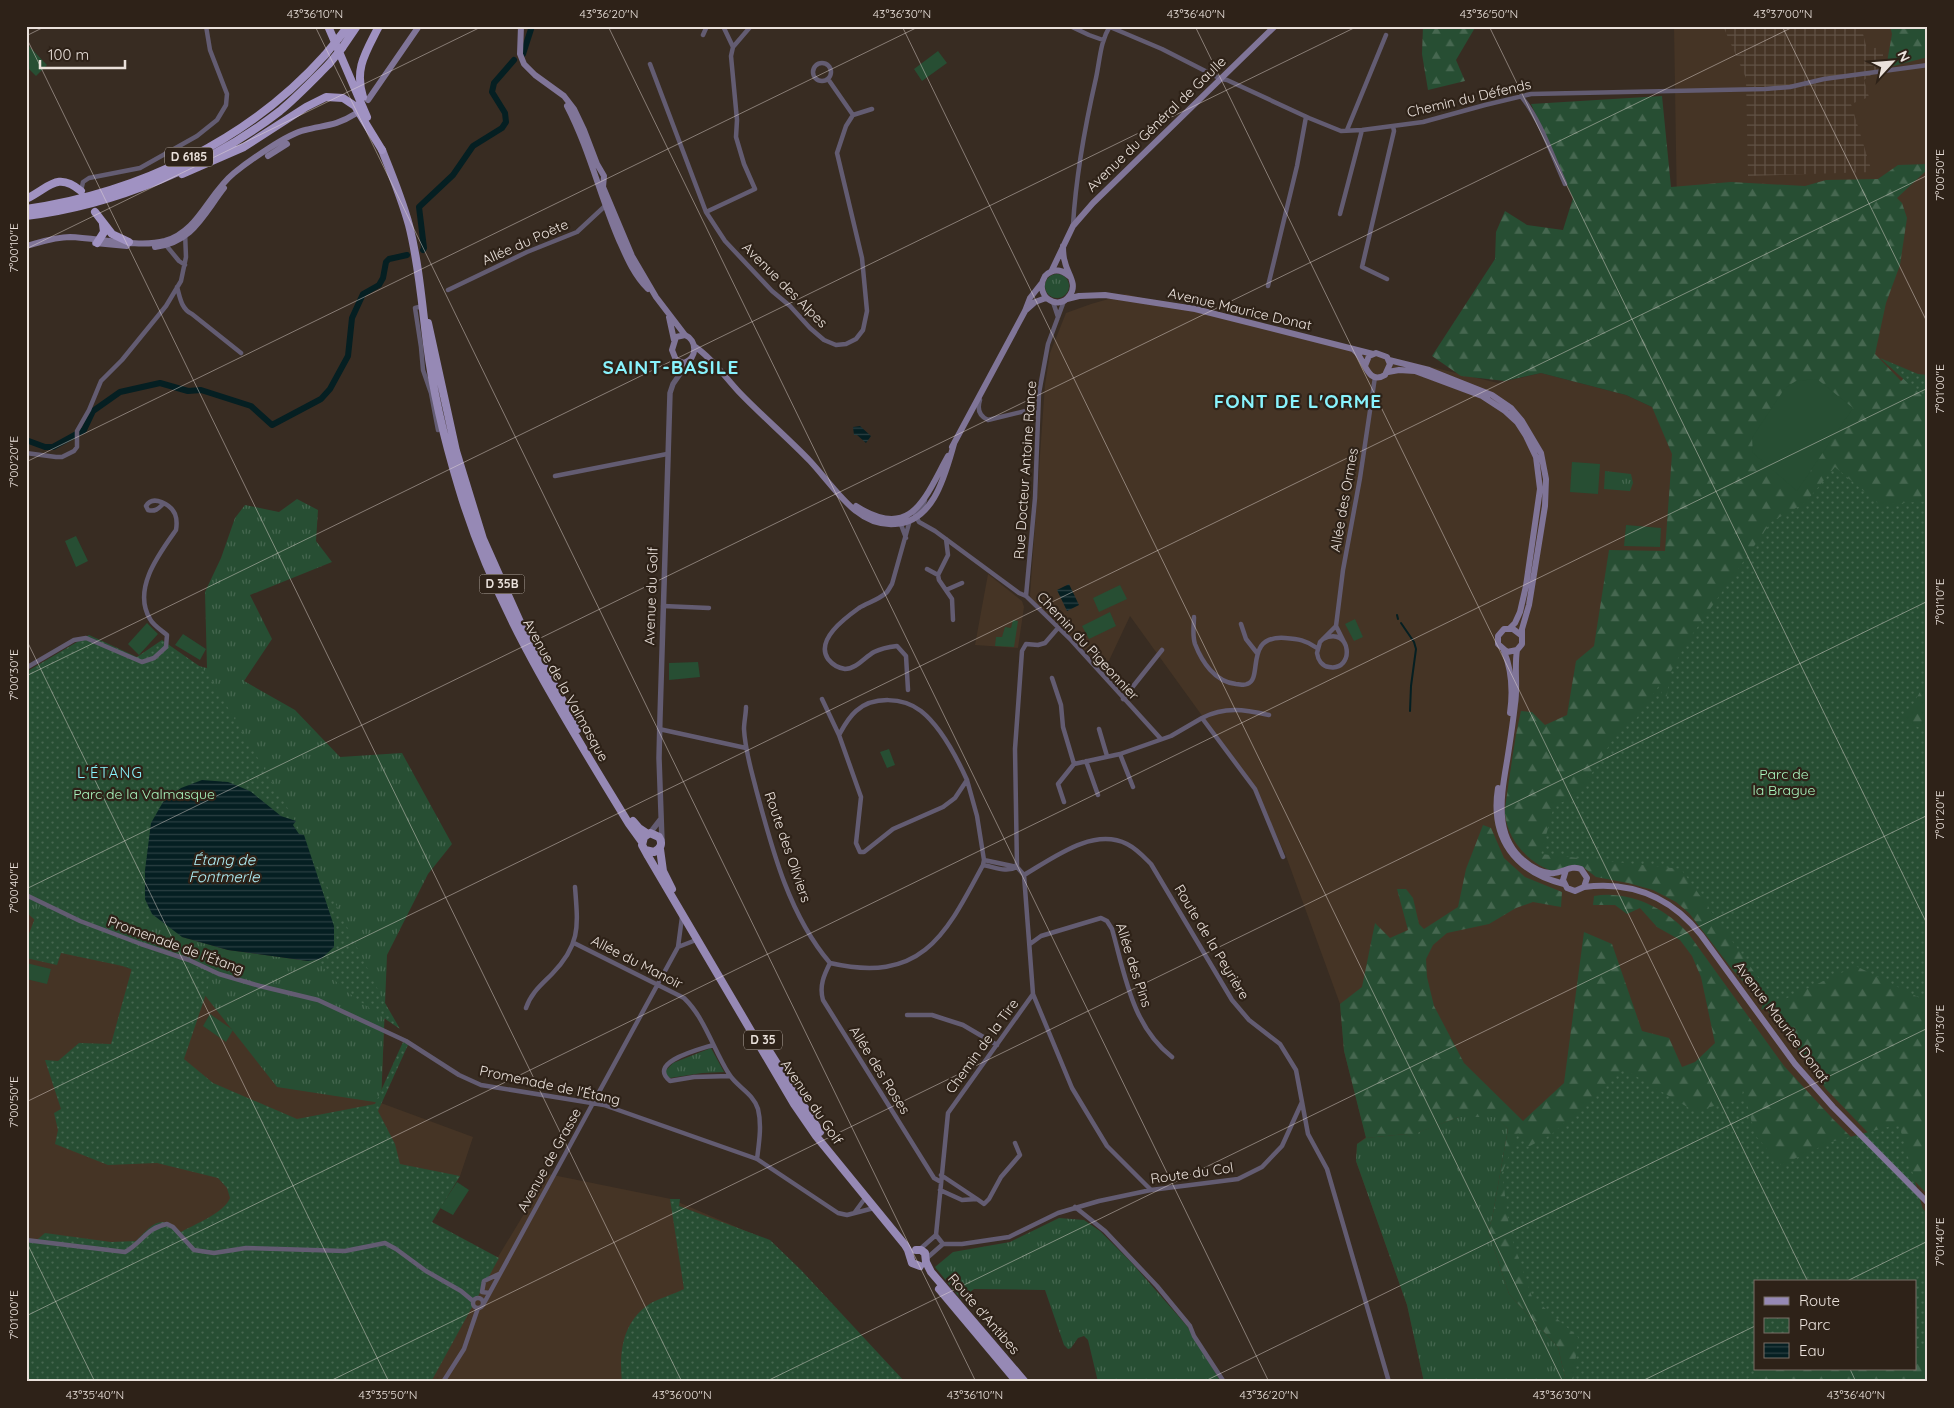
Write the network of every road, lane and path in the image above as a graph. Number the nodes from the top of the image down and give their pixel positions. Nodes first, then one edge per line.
1 (206, 26) edge
2 (328, 26) edge
3 (346, 26) edge
4 (357, 26) edge
5 (379, 26) edge
6 (419, 26) edge
7 (521, 26) edge
8 (707, 26) edge
9 (723, 26) edge
10 (752, 26) edge
11 (1070, 26) edge
12 (1275, 26) edge
13 (1110, 27) edge
14 (703, 35) dead end
15 (1386, 35) dead end
16 (1103, 40) junction
17 (733, 48) junction
18 (650, 64) dead end
19 (1928, 65) edge
20 (828, 79) junction
21 (1221, 79) junction
22 (1521, 96) junction
23 (368, 100) dead end
24 (872, 109) dead end
25 (355, 114) dead end
26 (853, 115) junction
27 (1308, 117) junction
28 (1393, 126) junction
29 (1347, 130) junction
30 (1362, 130) junction
31 (382, 150) junction
32 (600, 179) junction
33 (1565, 184) dead end
34 (144, 186) junction
35 (81, 191) joint
36 (26, 199) edge
37 (605, 206) junction
38 (26, 209) edge
39 (95, 212) dead end
40 (706, 212) junction
41 (1340, 214) dead end
42 (26, 216) edge
43 (103, 224) junction
44 (1073, 226) junction
45 (186, 234) junction
46 (98, 241) junction
47 (129, 242) junction
48 (165, 243) junction
49 (26, 246) edge
50 (1063, 246) junction
51 (185, 265) junction
52 (1052, 270) junction
53 (1070, 276) junction
54 (1388, 279) dead end
55 (1041, 284) junction
56 (1073, 286) junction
57 (1268, 286) dead end
58 (176, 288) junction
59 (448, 290) dead end
60 (1090, 295) junction
61 (656, 297) junction
62 (1046, 298) junction
63 (1066, 300) junction
64 (1053, 302) junction
65 (424, 309) junction
66 (1025, 311) junction
67 (668, 313) junction
68 (1059, 318) junction
69 (685, 335) junction
70 (674, 340) junction
71 (694, 346) junction
72 (1354, 350) junction
73 (241, 353) dead end
74 (1372, 354) junction
75 (709, 359) junction
76 (676, 360) junction
77 (689, 360) junction
78 (1388, 360) junction
79 (1365, 366) junction
80 (1388, 372) junction
81 (678, 376) junction
82 (1374, 377) junction
83 (987, 381) junction
84 (1038, 408) junction
85 (438, 430) dead end
86 (954, 444) junction
87 (26, 453) edge
88 (668, 454) junction
89 (555, 476) dead end
90 (838, 491) junction
91 (163, 504) dead end
92 (909, 517) junction
93 (900, 524) junction
94 (906, 538) junction
95 (946, 539) junction
96 (927, 569) dead end
97 (938, 575) junction
98 (962, 582) dead end
99 (946, 590) junction
100 (1026, 596) junction
101 (663, 606) junction
102 (709, 608) dead end
103 (1194, 617) dead end
104 (953, 620) dead end
105 (1241, 624) dead end
106 (1336, 626) junction
107 (1058, 628) junction
108 (1510, 628) junction
109 (1521, 635) junction
110 (1323, 639) junction
111 (1345, 644) junction
112 (1317, 648) junction
113 (1162, 650) dead end
114 (1517, 650) junction
115 (1504, 651) junction
116 (1257, 653) junction
117 (26, 668) edge
118 (1052, 678) dead end
119 (551, 687) junction
120 (908, 690) dead end
121 (822, 699) dead end
122 (1123, 699) junction
123 (746, 707) dead end
124 (1270, 715) dead end
125 (1202, 718) junction
126 (659, 729) junction
127 (1099, 729) dead end
128 (839, 736) junction
129 (1160, 740) junction
130 (746, 748) junction
131 (1120, 754) junction
132 (1107, 756) junction
133 (1086, 761) junction
134 (1074, 764) junction
135 (967, 780) junction
136 (1133, 787) dead end
137 (1098, 794) dead end
138 (1064, 802) dead end
139 (660, 820) junction
140 (649, 833) junction
141 (642, 842) junction
142 (661, 846) junction
143 (646, 850) junction
144 (1283, 857) dead end
145 (984, 862) junction
146 (1016, 868) junction
147 (1566, 870) junction
148 (1024, 875) junction
149 (1586, 875) junction
150 (1564, 884) junction
151 (1602, 885) junction
152 (575, 887) dead end
153 (1584, 887) junction
154 (26, 895) edge
155 (682, 916) junction
156 (695, 927) junction
157 (696, 940) junction
158 (574, 943) junction
159 (1030, 944) junction
160 (678, 947) junction
161 (830, 963) junction
162 (658, 984) junction
163 (1033, 994) junction
164 (526, 1008) dead end
165 (907, 1015) dead end
166 (713, 1045) junction
167 (997, 1045) junction
168 (1172, 1057) dead end
169 (730, 1076) junction
170 (1303, 1101) junction
171 (594, 1102) junction
172 (1015, 1143) dead end
173 (758, 1159) junction
174 (941, 1175) junction
175 (940, 1182) junction
176 (940, 1190) junction
177 (1151, 1190) junction
178 (866, 1197) junction
179 (977, 1199) junction
180 (1928, 1203) edge
181 (1075, 1207) junction
182 (874, 1208) junction
183 (855, 1212) junction
184 (936, 1236) junction
185 (26, 1240) edge
186 (943, 1244) junction
187 (915, 1252) junction
188 (924, 1262) junction
189 (499, 1274) junction
190 (482, 1292) junction
191 (488, 1293) junction
192 (475, 1299) junction
193 (481, 1306) junction
194 (1006, 1363) junction
195 (442, 1382) edge
196 (1017, 1382) edge
197 (1025, 1382) edge
198 (1224, 1382) edge
199 (1390, 1382) edge

1 - 35 street
2 - 31 highway
3 - 38 highway, D 6185, bridge
4 - 34 highway, D 6185, bridge
5 - 31 highway
6 - 23 main road
7 - 32 main road
8 - 14 street
9 - 17 street
10 - 17 street
11 - 16 street
12 - 21 main road, Avenue du Général de Gaulle
13 - 16 street
13 - 21 street, Chemin du Défends
15 - 29 street
16 - 44 street
17 - 40 street
18 - 40 street, Avenue des Alpes
19 - 22 street, Chemin du Défends
20 - 20 street
20 - 26 street
21 - 27 street, Chemin du Défends
21 - 44 main road, Avenue du Général de Gaulle
22 - 28 street, Chemin du Défends
22 - 33 street
24 - 26 street
25 - 45 main road
26 - 40 street, Avenue des Alpes
27 - 29 street, Chemin du Défends
27 - 57 street
28 - 30 street, Chemin du Défends
28 - 54 street
29 - 30 street, Chemin du Défends
30 - 41 street
31 - 34 highway
31 - 65 main road, Avenue de la Valmasque / D 35B
32 - 37 main road
32 - 61 main road
34 - 42 highway, D 6185
35 - 36 highway
37 - 59 street, Allée du Poète
37 - 61 main road
39 - 43 highway
43 - 46 highway
43 - 47 highway
44 - 50 main road, Avenue du Général de Gaulle
45 - 48 main road
45 - 51 street
46 - 47 main road
46 - 48 main road
46 - 49 main road
47 - 48 main road
48 - 51 street
50 - 52 main road, Avenue du Général de Gaulle
50 - 53 main road
51 - 58 street
52 - 53 main road
52 - 55 main road
53 - 56 main road
55 - 62 main road
55 - 66 main road
56 - 60 main road
56 - 63 main road
58 - 73 street
58 - 87 street
60 - 63 main road
60 - 72 main road, Avenue Maurice Donat
61 - 67 main road
62 - 64 main road
62 - 66 main road
63 - 64 main road
63 - 68 street, Rue Docteur Antoine Rance
64 - 68 street
65 - 85 street
65 - 119 main road, Avenue de la Valmasque / D 35B
66 - 83 main road
67 - 69 main road
67 - 70 main road
68 - 84 street, Rue Docteur Antoine Rance
69 - 70 main road
69 - 71 main road
70 - 76 main road
71 - 75 main road
71 - 77 main road
72 - 74 main road, Avenue Maurice Donat
72 - 79 main road
74 - 78 main road
74 - 79 main road
75 - 77 main road
75 - 90 main road
76 - 77 main road
76 - 81 street, Avenue du Golf / D 35
77 - 81 street, Avenue du Golf / D 35
78 - 80 main road
78 - 109 main road
79 - 82 main road
80 - 82 main road
80 - 108 main road
81 - 88 street, Avenue du Golf / D 35
82 - 106 street, Allée des Ormes
83 - 84 street
83 - 86 main road
84 - 100 street, Rue Docteur Antoine Rance
86 - 92 main road
86 - 92 main road
88 - 89 street
88 - 101 street, Avenue du Golf / D 35
90 - 92 main road
90 - 93 main road
91 - 117 street
92 - 93 main road
92 - 94 street
92 - 95 street, Chemin du Pigeonnier
93 - 94 street
94 - 120 street
95 - 97 street
95 - 100 street, Chemin du Pigeonnier
96 - 97 street
97 - 99 street
98 - 99 street
99 - 104 street
100 - 107 street, Chemin du Pigeonnier
101 - 102 street
101 - 126 street, Avenue du Golf / D 35
103 - 116 street
105 - 116 street
106 - 110 street
106 - 111 street
107 - 122 street, Chemin du Pigeonnier
107 - 146 street
108 - 109 main road
108 - 115 main road
109 - 114 main road
110 - 111 street
110 - 112 street
111 - 112 street
112 - 116 street
113 - 122 street
114 - 115 main road
114 - 147 main road
115 - 150 main road
118 - 134 street
119 - 140 main road, Avenue de la Valmasque / D 35B
119 - 141 main road, Avenue de la Valmasque / D 35B
121 - 128 street
122 - 129 street, Chemin du Pigeonnier
123 - 130 street, Route des Oliviers
124 - 125 street
125 - 129 street
125 - 144 street
126 - 130 street
126 - 139 street, Avenue du Golf / D 35
127 - 132 street
128 - 135 street
128 - 135 street
129 - 131 street
130 - 161 street, Route des Oliviers
131 - 132 street
131 - 136 street
132 - 133 street
133 - 134 street
133 - 137 street
134 - 138 street
135 - 145 street
139 - 140 street
139 - 142 street, Avenue du Golf / D 35
140 - 141 main road
140 - 142 main road
141 - 143 main road
142 - 143 main road
142 - 156 main road, Avenue du Golf / D 35
143 - 155 main road, Avenue du Golf / D 35
145 - 146 street
145 - 161 street
146 - 148 street
147 - 149 main road
147 - 150 main road
148 - 159 street, Chemin de la Tire
148 - 170 street, Route de la Peyrière
149 - 151 main road
149 - 153 main road
150 - 153 main road
151 - 153 main road
151 - 180 main road, Avenue Maurice Donat
152 - 158 street
154 - 171 street, Promenade de l'Étang
155 - 157 main road, Avenue du Golf / D 35
155 - 160 street, Avenue de Grasse
156 - 157 main road
156 - 187 main road, Avenue du Golf / D 35
157 - 160 street
157 - 178 main road, Avenue du Golf / D 35
158 - 162 street, Allée du Manoir
158 - 164 street
159 - 163 street, Chemin de la Tire
159 - 168 street, Allée des Pins
160 - 162 street, Avenue de Grasse
161 - 175 street, Allée des Roses
162 - 166 street, Allée du Manoir
162 - 171 street, Avenue de Grasse
163 - 167 street, Chemin de la Tire
163 - 177 street
165 - 167 street
166 - 169 street, Allée du Manoir
166 - 169 street
167 - 174 street, Chemin de la Tire
169 - 173 street, Allée du Manoir
170 - 177 street, Route du Col
170 - 199 street, Route de la Peyrière
171 - 173 street, Promenade de l'Étang
171 - 189 street, Avenue de Grasse
172 - 179 street
173 - 183 street, Promenade de l'Étang
174 - 175 street, Chemin de la Tire
174 - 179 street
175 - 176 street, Chemin de la Tire
176 - 179 street
176 - 184 street, Chemin de la Tire
177 - 181 street, Route du Col
178 - 182 main road, Avenue du Golf / D 35
178 - 183 street
181 - 186 street, Route du Col
181 - 198 street
182 - 183 street, Promenade de l'Étang
182 - 187 main road, Avenue du Golf / D 35
184 - 186 street
184 - 187 street
185 - 192 street
186 - 188 street
187 - 188 main road
187 - 188 main road
188 - 194 main road, Route d'Antibes
189 - 190 street
189 - 191 street, Avenue de Grasse
190 - 191 street
190 - 192 street
191 - 193 street, Avenue de Grasse
192 - 193 street
192 - 193 street
193 - 195 street, Avenue de Grasse
194 - 196 main road, Route d'Antibes
194 - 197 main road, Route d'Antibes

